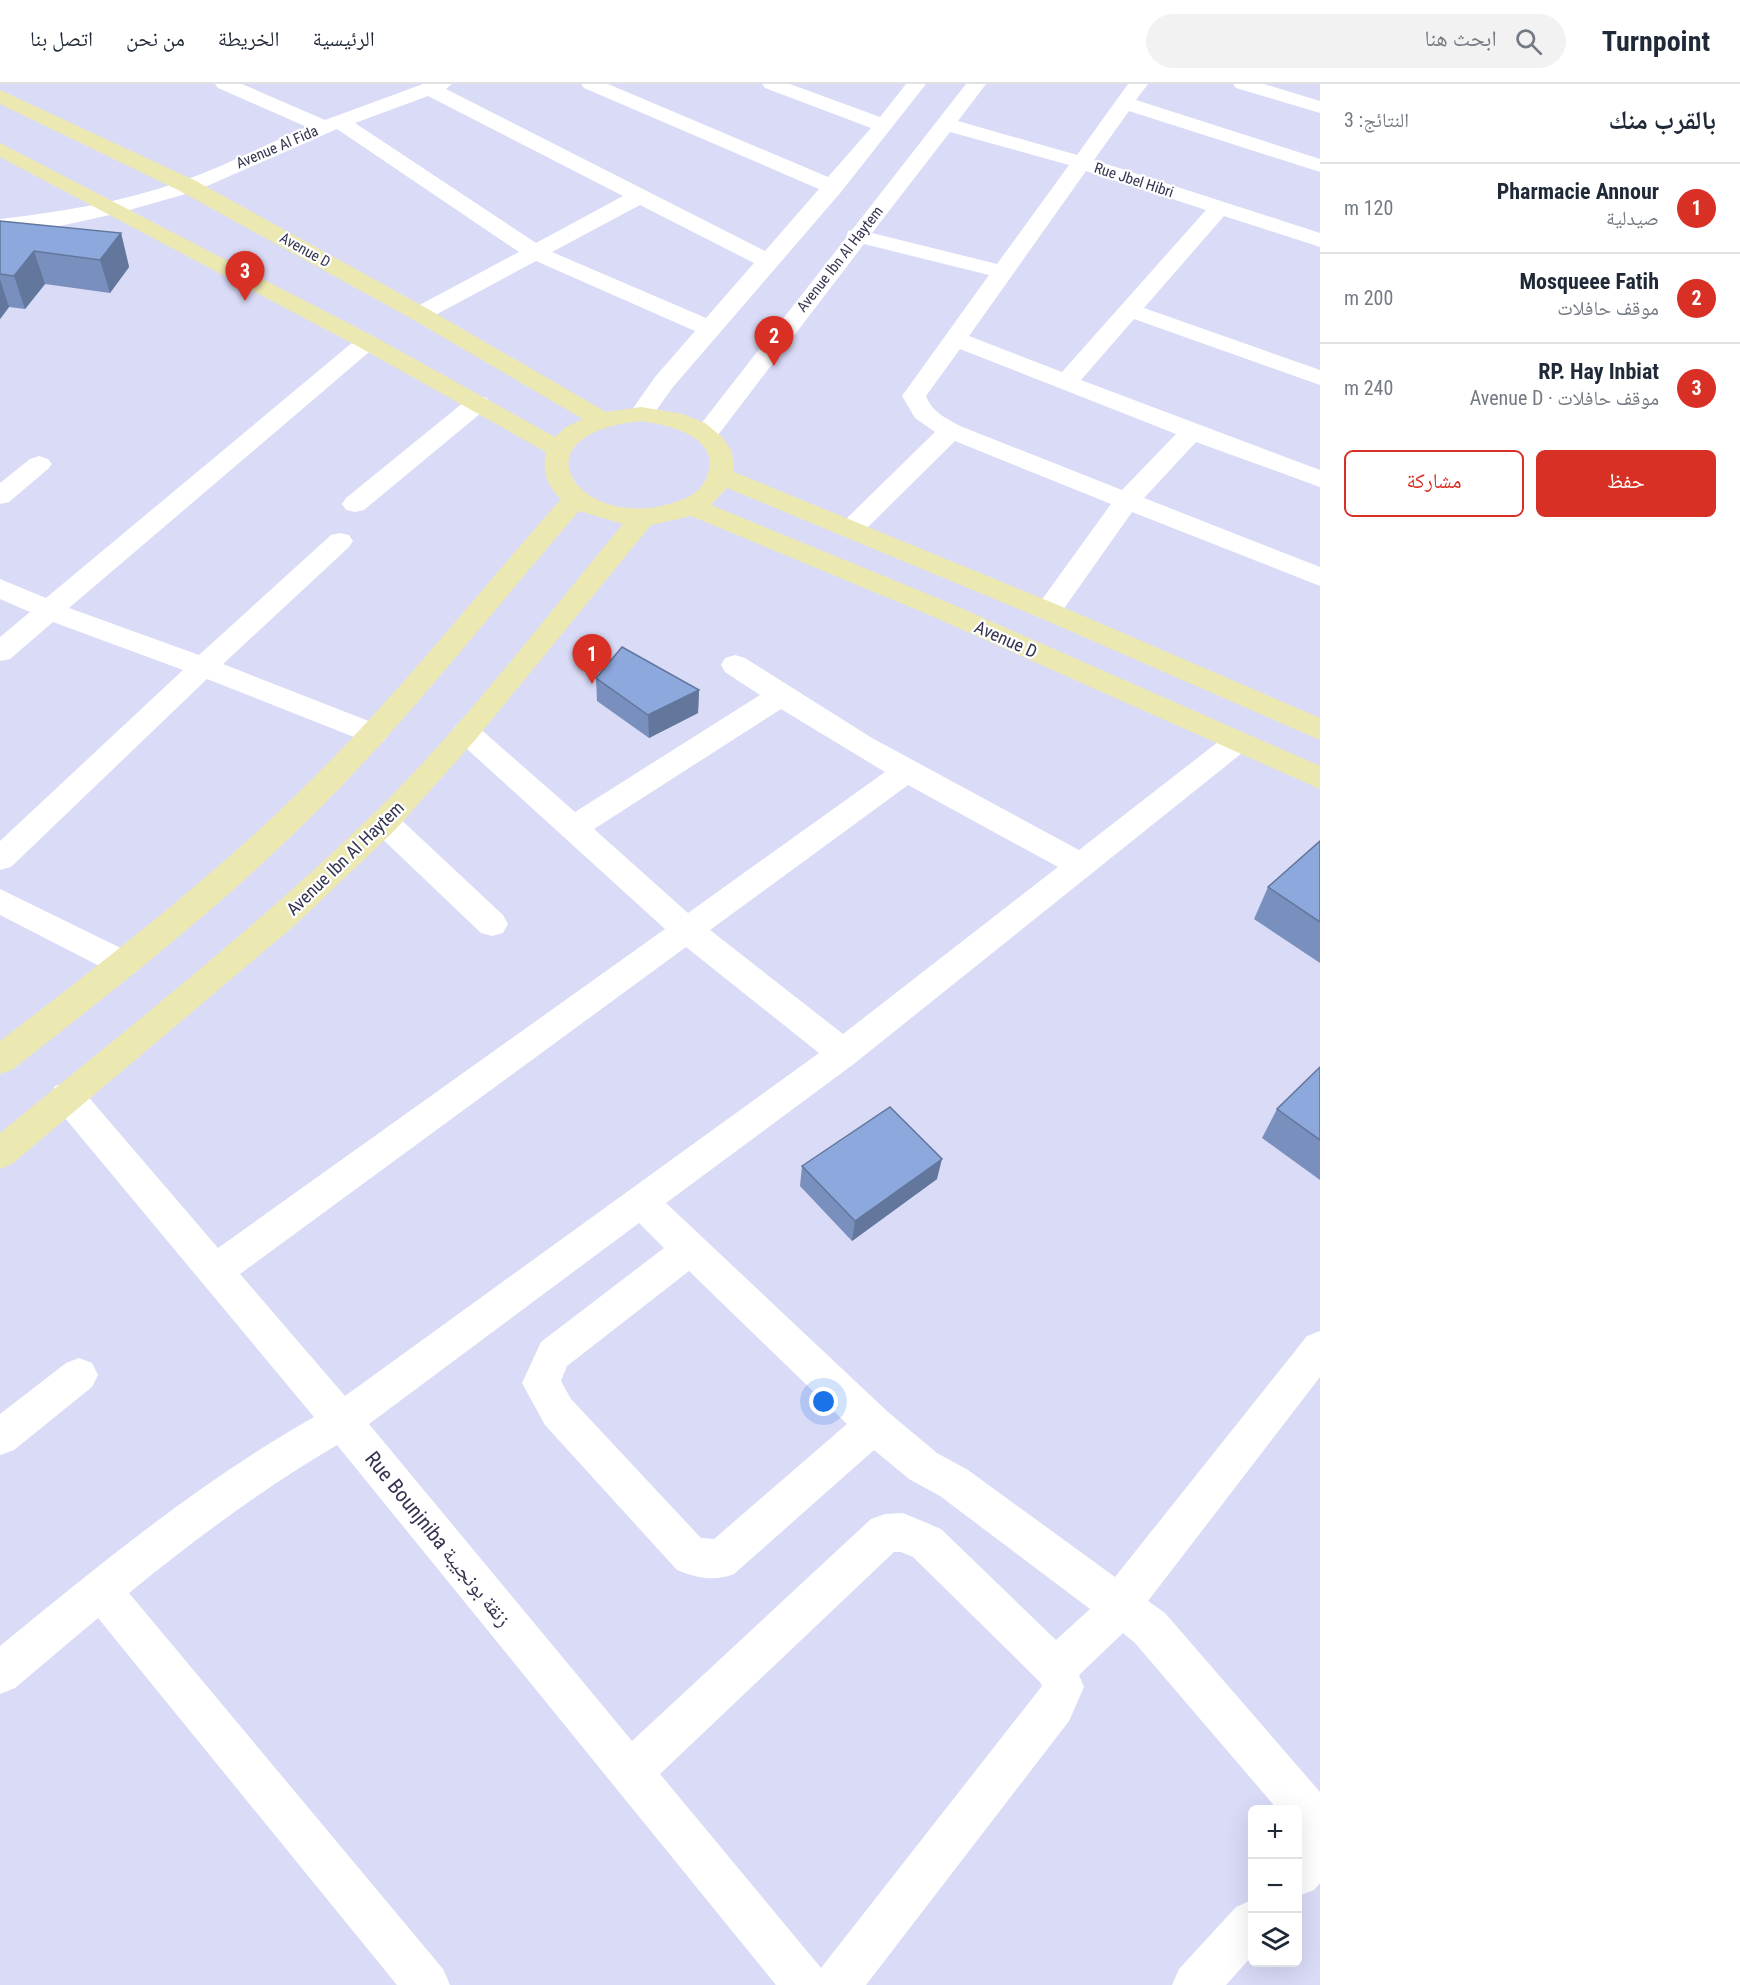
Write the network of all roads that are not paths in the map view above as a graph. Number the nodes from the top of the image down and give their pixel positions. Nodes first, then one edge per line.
1 (225, 84) edge
2 (591, 84) edge
3 (772, 84) edge
4 (916, 84) edge
5 (975, 84) edge
6 (1138, 84) edge
7 (1243, 84) edge
8 (436, 86) edge
9 (0, 96) edge
10 (1124, 103) junction
11 (1320, 107) edge
12 (332, 124) junction
13 (946, 124) junction
14 (884, 126) junction
15 (0, 149) edge
16 (1080, 162) junction
17 (1320, 166) edge
18 (188, 186) junction
19 (833, 187) junction
20 (638, 197) junction
21 (1219, 207) junction
22 (111, 208) junction
23 (0, 226) edge
24 (856, 236) junction
25 (1320, 240) edge
26 (534, 252) junction
27 (769, 262) junction
28 (1003, 272) junction
29 (1129, 310) junction
30 (420, 314) junction
31 (711, 329) junction
32 (956, 339) junction
33 (367, 342) junction
34 (1320, 378) edge
35 (1066, 382) junction
36 (478, 403) junction
37 (641, 414) junction
38 (602, 420) junction
39 (951, 431) junction
40 (1192, 432) junction
41 (706, 434) junction
42 (560, 450) junction
43 (39, 464) dead end
44 (721, 477) junction
45 (1320, 479) edge
46 (0, 496) edge
47 (575, 499) junction
48 (1127, 500) junction
49 (355, 504) dead end
50 (689, 506) junction
51 (644, 516) junction
52 (852, 528) junction
53 (340, 541) dead end
54 (1320, 577) edge
55 (0, 588) edge
56 (51, 611) junction
57 (1048, 611) junction
58 (0, 652) edge
59 (735, 665) dead end
60 (203, 667) junction
61 (780, 696) junction
62 (1320, 730) edge
63 (466, 732) junction
64 (374, 734) junction
65 (1238, 742) junction
66 (907, 771) junction
67 (1320, 778) edge
68 (384, 822) junction
69 (573, 828) junction
70 (0, 860) edge
71 (1081, 865) junction
72 (0, 902) edge
73 (492, 924) dead end
74 (688, 931) junction
75 (124, 964) junction
76 (843, 1053) junction
77 (0, 1060) edge
78 (67, 1096) junction
79 (0, 1154) edge
80 (640, 1201) junction
81 (690, 1249) junction
82 (214, 1272) junction
83 (1320, 1348) edge
84 (79, 1374) dead end
85 (342, 1421) junction
86 (874, 1425) junction
87 (0, 1437) edge
88 (101, 1590) junction
89 (1120, 1605) junction
90 (1056, 1668) junction
91 (0, 1673) edge
92 (630, 1773) junction
93 (1320, 1825) edge
94 (1320, 1850) edge
95 (1302, 1870) edge
96 (1248, 1927) edge
97 (427, 1985) edge
98 (805, 1985) edge
99 (837, 1985) edge
100 (1195, 1985) edge

1 - 12 street
2 - 19 street
3 - 14 street
4 - 14 street
5 - 13 street, Avenue Ibn Al Haytem
6 - 10 street
7 - 11 street
8 - 12 street, Avenue Al Fida
8 - 20 street
9 - 18 main road, Avenue D
10 - 16 street
10 - 17 street
12 - 18 street, Avenue Al Fida
12 - 26 street
13 - 16 street, Rue Jbel Hibri
13 - 24 street, Avenue Ibn Al Haytem
14 - 19 street
15 - 22 main road
16 - 21 street, Rue Jbel Hibri
16 - 28 street
18 - 22 street, Avenue Al Fida
18 - 30 main road, Avenue D
19 - 27 street
20 - 26 street
20 - 27 street
21 - 25 street, Rue Jbel Hibri
21 - 29 street
22 - 23 street, Avenue Al Fida
22 - 33 main road
24 - 28 street
24 - 41 street, Avenue Ibn Al Haytem
26 - 30 street
26 - 31 street
27 - 31 street
28 - 32 street
29 - 34 street
29 - 35 street
30 - 38 main road, Avenue D
31 - 37 street
32 - 35 street
32 - 39 street
33 - 36 main road
33 - 56 street
35 - 40 street
36 - 42 main road
36 - 49 street
37 - 38 main road
37 - 41 main road
38 - 42 main road
39 - 48 street
39 - 52 street
40 - 45 street
40 - 48 street
41 - 44 main road
42 - 47 main road
43 - 46 street
44 - 50 main road
44 - 52 main road
47 - 51 main road
47 - 64 main road
48 - 54 street
48 - 57 street
50 - 51 main road
50 - 65 main road, Avenue D
51 - 63 main road, Avenue Ibn Al Haytem
52 - 57 main road
53 - 60 street
55 - 56 street
56 - 58 street
56 - 60 street
57 - 62 main road
59 - 61 street
60 - 64 street
60 - 70 street
61 - 66 street
61 - 69 street
63 - 68 main road, Avenue Ibn Al Haytem
63 - 69 street
64 - 75 main road
65 - 67 main road, Avenue D
65 - 71 street
66 - 71 street
66 - 74 street
68 - 73 street
68 - 78 main road, Avenue Ibn Al Haytem
69 - 74 street
71 - 76 street
72 - 75 street
74 - 76 street
74 - 82 street
75 - 77 main road
76 - 80 street
78 - 79 main road, Avenue Ibn Al Haytem
78 - 82 street, Rue Bounjniba زنقة بونجيبة
80 - 81 street
80 - 85 street
81 - 86 street
81 - 86 street
82 - 85 street, Rue Bounjniba زنقة بونجيبة
83 - 89 street
84 - 87 street
85 - 88 street
85 - 92 street, Rue Bounjniba زنقة بونجيبة
86 - 89 street
88 - 91 street
88 - 97 street
89 - 90 street
89 - 93 street
90 - 92 street
90 - 99 street
92 - 98 street, Rue Bounjniba زنقة بونجيبة
94 - 95 street
96 - 100 street

